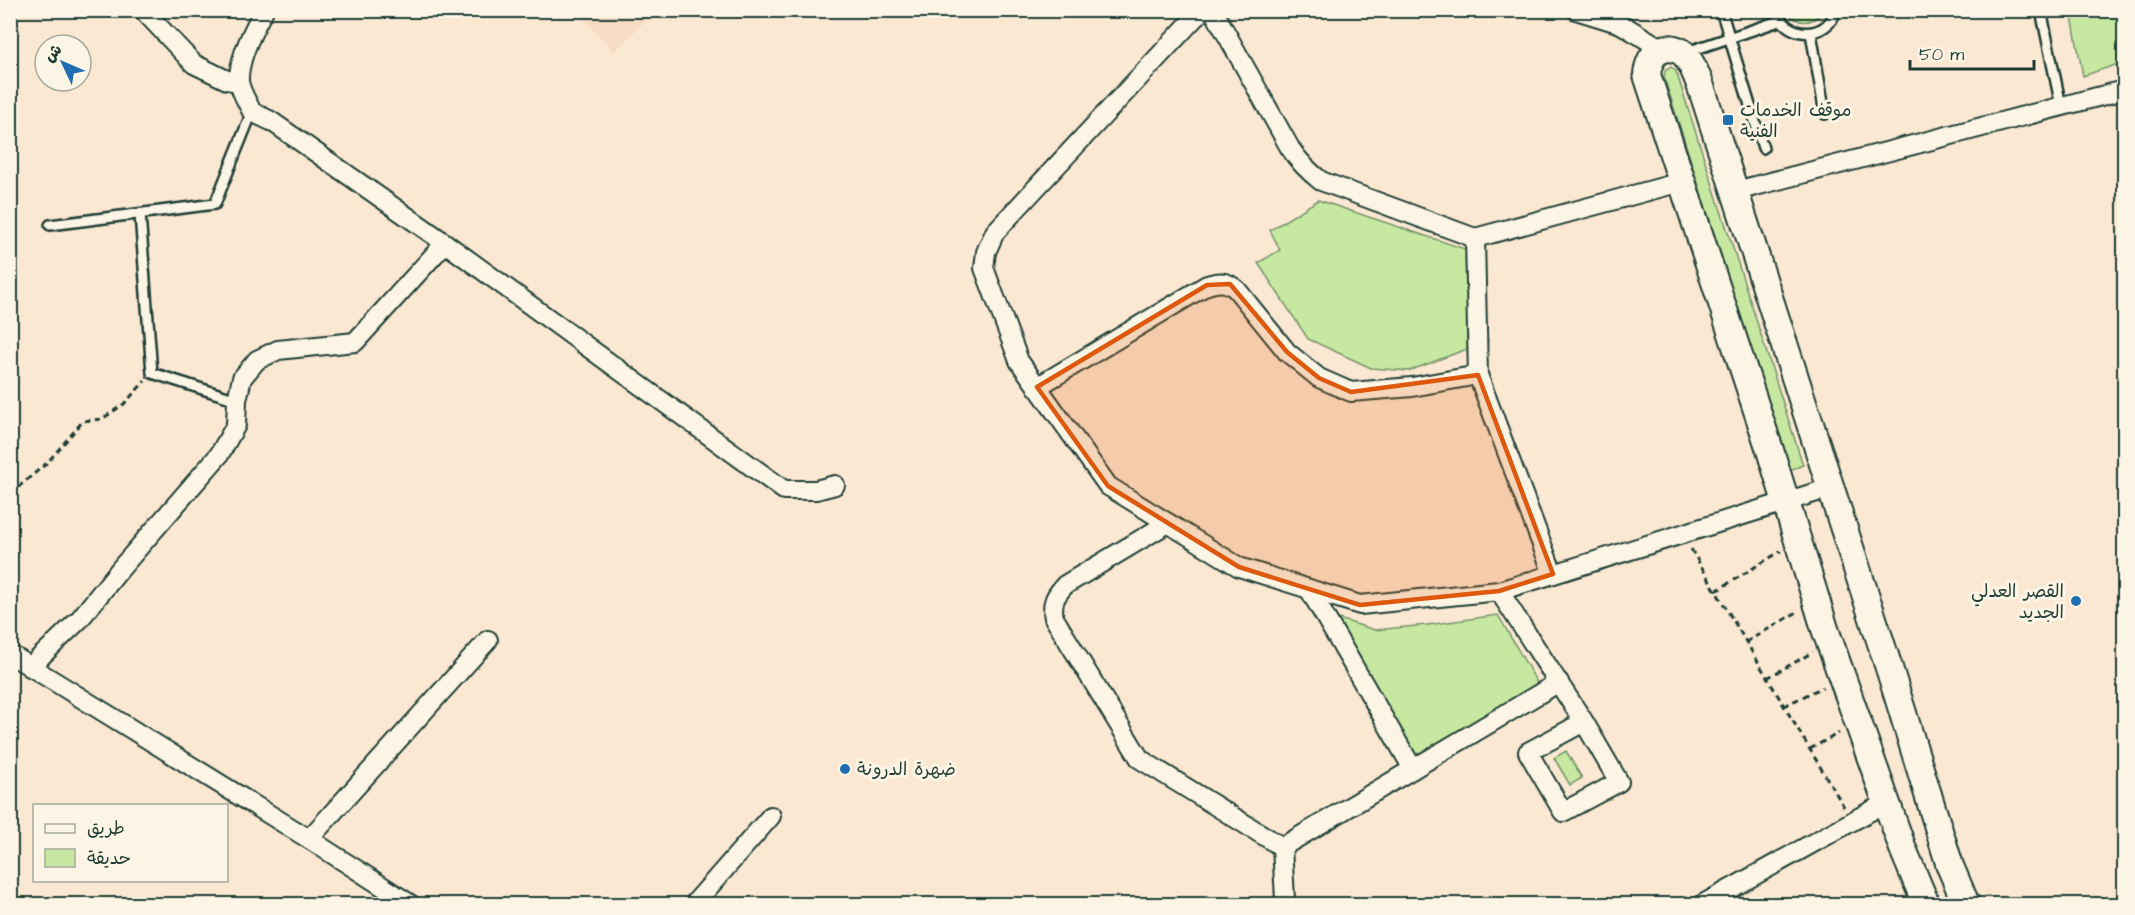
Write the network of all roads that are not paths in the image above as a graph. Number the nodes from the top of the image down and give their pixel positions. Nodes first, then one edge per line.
1 (143, 10) edge
2 (264, 10) edge
3 (1202, 10) edge
4 (1213, 10) edge
5 (1576, 10) edge
6 (1721, 10) edge
7 (1777, 10) edge
8 (1836, 10) edge
9 (2041, 10) edge
10 (1782, 20) junction
11 (1811, 33) junction
12 (1729, 38) junction
13 (1673, 51) junction
14 (239, 82) junction
15 (2124, 90) edge
16 (2061, 106) junction
17 (252, 112) junction
18 (1825, 114) dead end
19 (1763, 148) dead end
20 (1681, 182) junction
21 (1736, 191) junction
22 (140, 214) junction
23 (50, 225) dead end
24 (1475, 238) junction
25 (445, 243) junction
26 (1478, 375) junction
27 (1037, 387) junction
28 (237, 400) junction
29 (835, 485) dead end
30 (1830, 488) junction
31 (1785, 502) junction
32 (1168, 523) junction
33 (1553, 574) junction
34 (1309, 589) junction
35 (1499, 591) junction
36 (488, 640) dead end
37 (10, 654) edge
38 (30, 667) junction
39 (1559, 682) junction
40 (1584, 722) junction
41 (1413, 769) junction
42 (1887, 802) junction
43 (771, 816) dead end
44 (309, 839) junction
45 (1282, 847) junction
46 (410, 904) edge
47 (694, 904) edge
48 (1281, 904) edge
49 (1704, 904) edge
50 (1926, 904) edge
51 (1966, 904) edge

1 - 14 street
2 - 14 street
3 - 27 street
4 - 24 street
5 - 13 street
6 - 12 lane
7 - 10 lane
8 - 11 lane
9 - 16 lane
10 - 11 lane
10 - 12 lane
11 - 18 lane
12 - 13 lane
12 - 19 lane
13 - 20 street
13 - 21 street
14 - 17 street
15 - 16 street
16 - 21 street
17 - 22 lane
17 - 25 street
20 - 24 street
20 - 31 street
21 - 30 street
22 - 23 lane
22 - 28 lane
24 - 26 street
25 - 28 street
25 - 29 street
26 - 27 street
26 - 33 street
27 - 32 street
28 - 38 street
30 - 31 street
30 - 51 street
31 - 33 street
31 - 42 street
32 - 34 street
32 - 45 street
33 - 35 street
34 - 35 street
34 - 41 street
35 - 39 street
36 - 44 street
37 - 38 street
38 - 44 street
39 - 40 street
39 - 41 street
40 - 40 street
41 - 45 street
42 - 49 street
42 - 50 street
43 - 47 street
44 - 46 street
45 - 48 street

